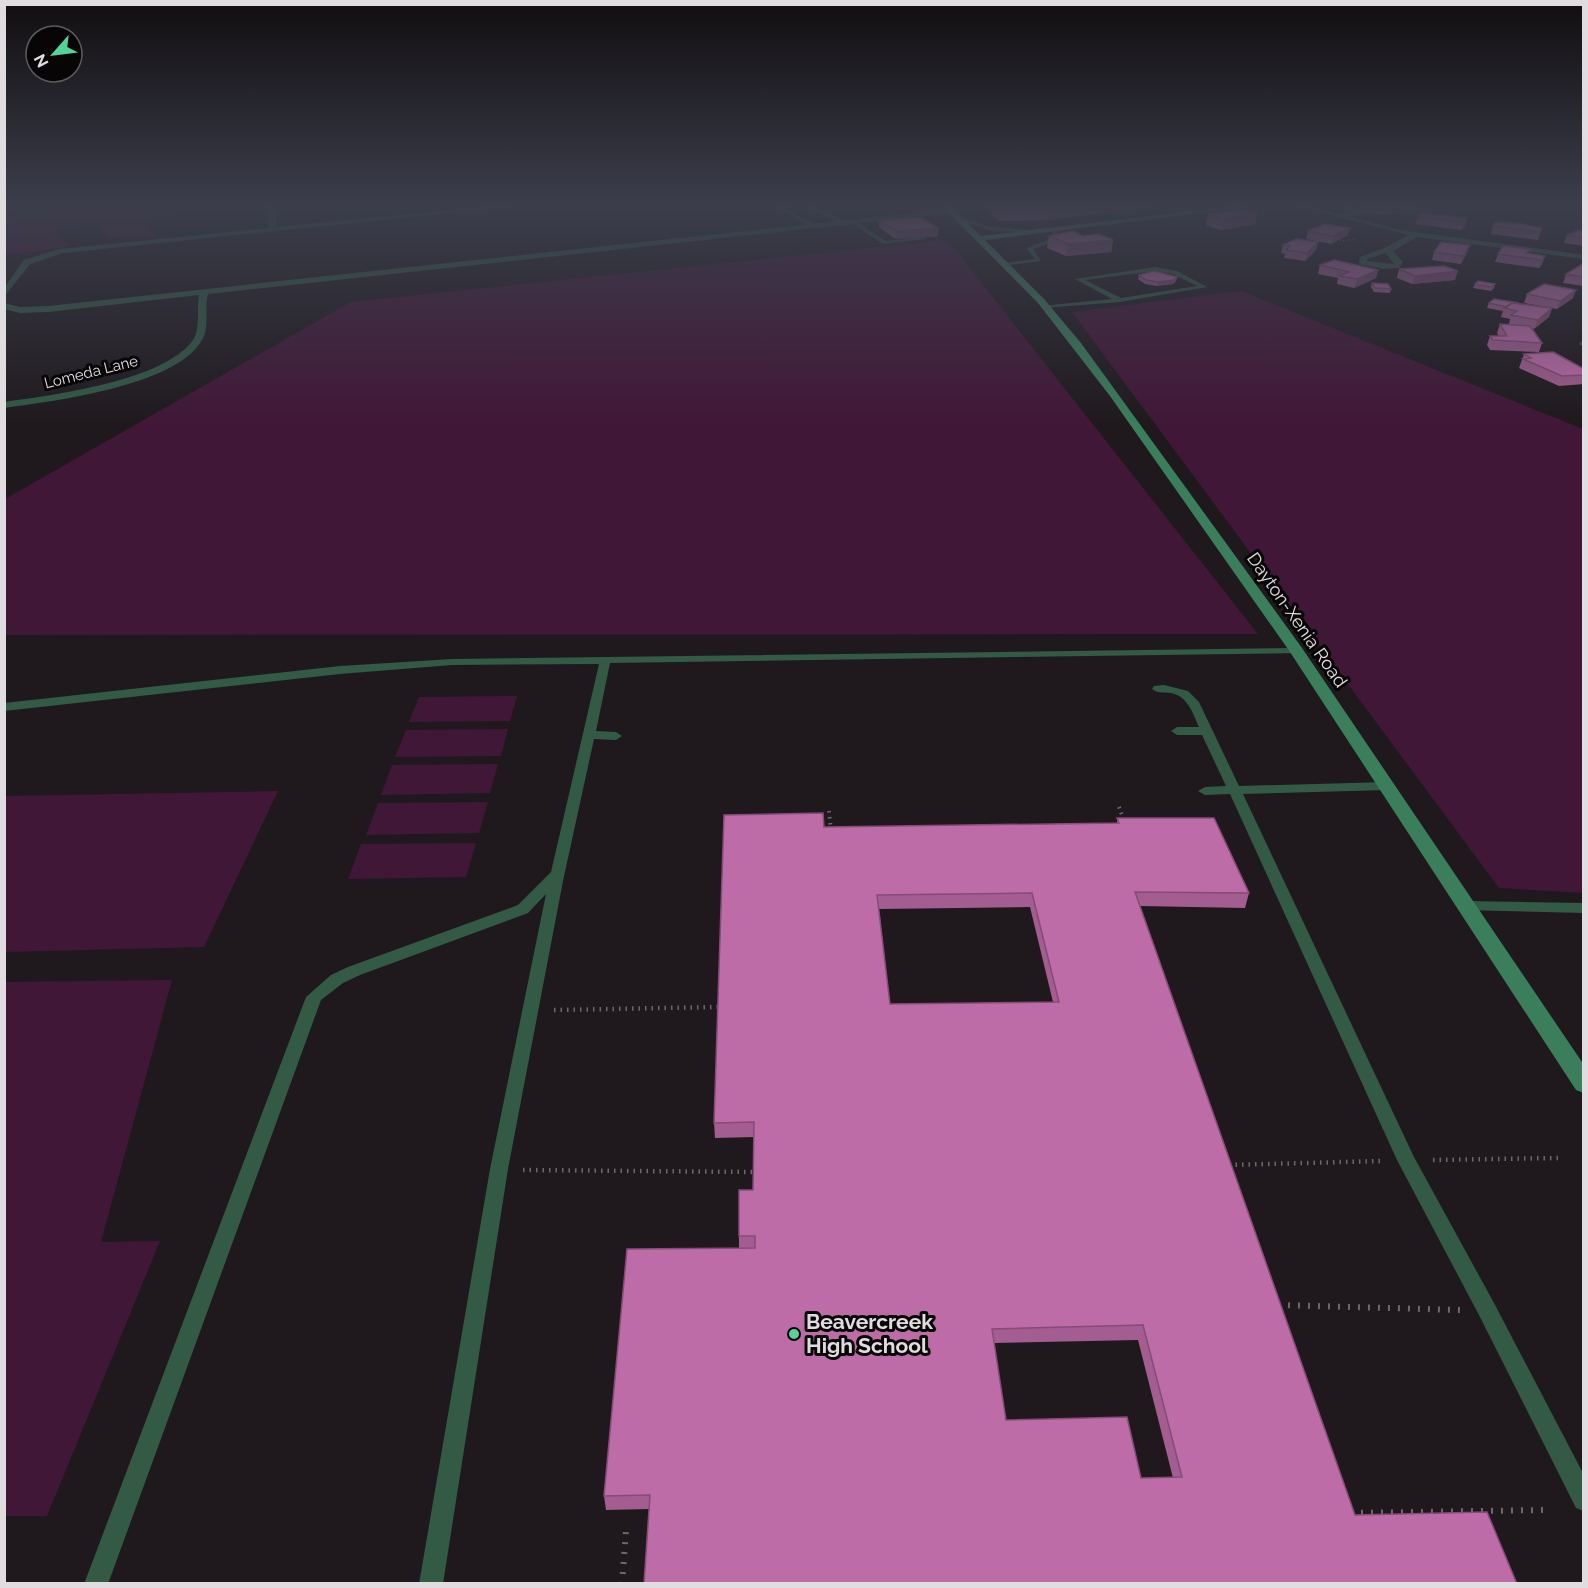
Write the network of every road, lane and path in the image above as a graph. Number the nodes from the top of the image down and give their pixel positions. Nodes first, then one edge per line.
1 (14, 279) edge
2 (323, 279) edge
3 (1018, 279) edge
4 (1078, 279) edge
5 (1190, 279) edge
6 (204, 292) junction
7 (4, 295) edge
8 (1120, 300) junction
9 (4, 306) edge
10 (1044, 306) junction
11 (4, 405) edge
12 (1297, 651) junction
13 (606, 662) junction
14 (1158, 689) dead end
15 (4, 707) edge
16 (1177, 731) dead end
17 (1208, 731) junction
18 (590, 735) junction
19 (616, 736) dead end
20 (1387, 786) junction
21 (1237, 790) junction
22 (1205, 791) dead end
23 (1119, 807) dead end
24 (829, 811) dead end
25 (1128, 832) edge
26 (832, 840) edge
27 (558, 872) junction
28 (1466, 906) junction
29 (1584, 908) edge
30 (718, 1007) edge
31 (530, 1010) junction
32 (1584, 1084) edge
33 (499, 1169) junction
34 (754, 1172) edge
35 (1270, 1305) edge
36 (1487, 1310) junction
37 (1584, 1500) edge
38 (1545, 1510) dead end
39 (1342, 1513) edge
40 (626, 1531) dead end
41 (96, 1584) edge
42 (431, 1584) edge
43 (622, 1584) edge

1 - 7 street
2 - 6 street
3 - 10 main road, Dayton-Xenia Road
4 - 8 lane
5 - 8 lane
6 - 9 street
6 - 11 street, Lomeda Lane
8 - 10 lane
10 - 12 main road, Dayton-Xenia Road
12 - 13 lane
12 - 20 main road, Dayton-Xenia Road
13 - 15 lane
13 - 18 lane
14 - 17 lane
16 - 17 lane
17 - 21 lane
18 - 19 lane
18 - 27 lane
20 - 21 lane
20 - 28 main road, Dayton-Xenia Road
21 - 22 lane
21 - 36 lane
23 - 25 path
24 - 26 path
27 - 31 lane
27 - 41 lane
28 - 29 lane
28 - 32 main road, Dayton-Xenia Road
30 - 31 path
31 - 33 lane
33 - 34 path
33 - 42 lane
35 - 36 path
36 - 37 lane
38 - 39 path
40 - 43 path

